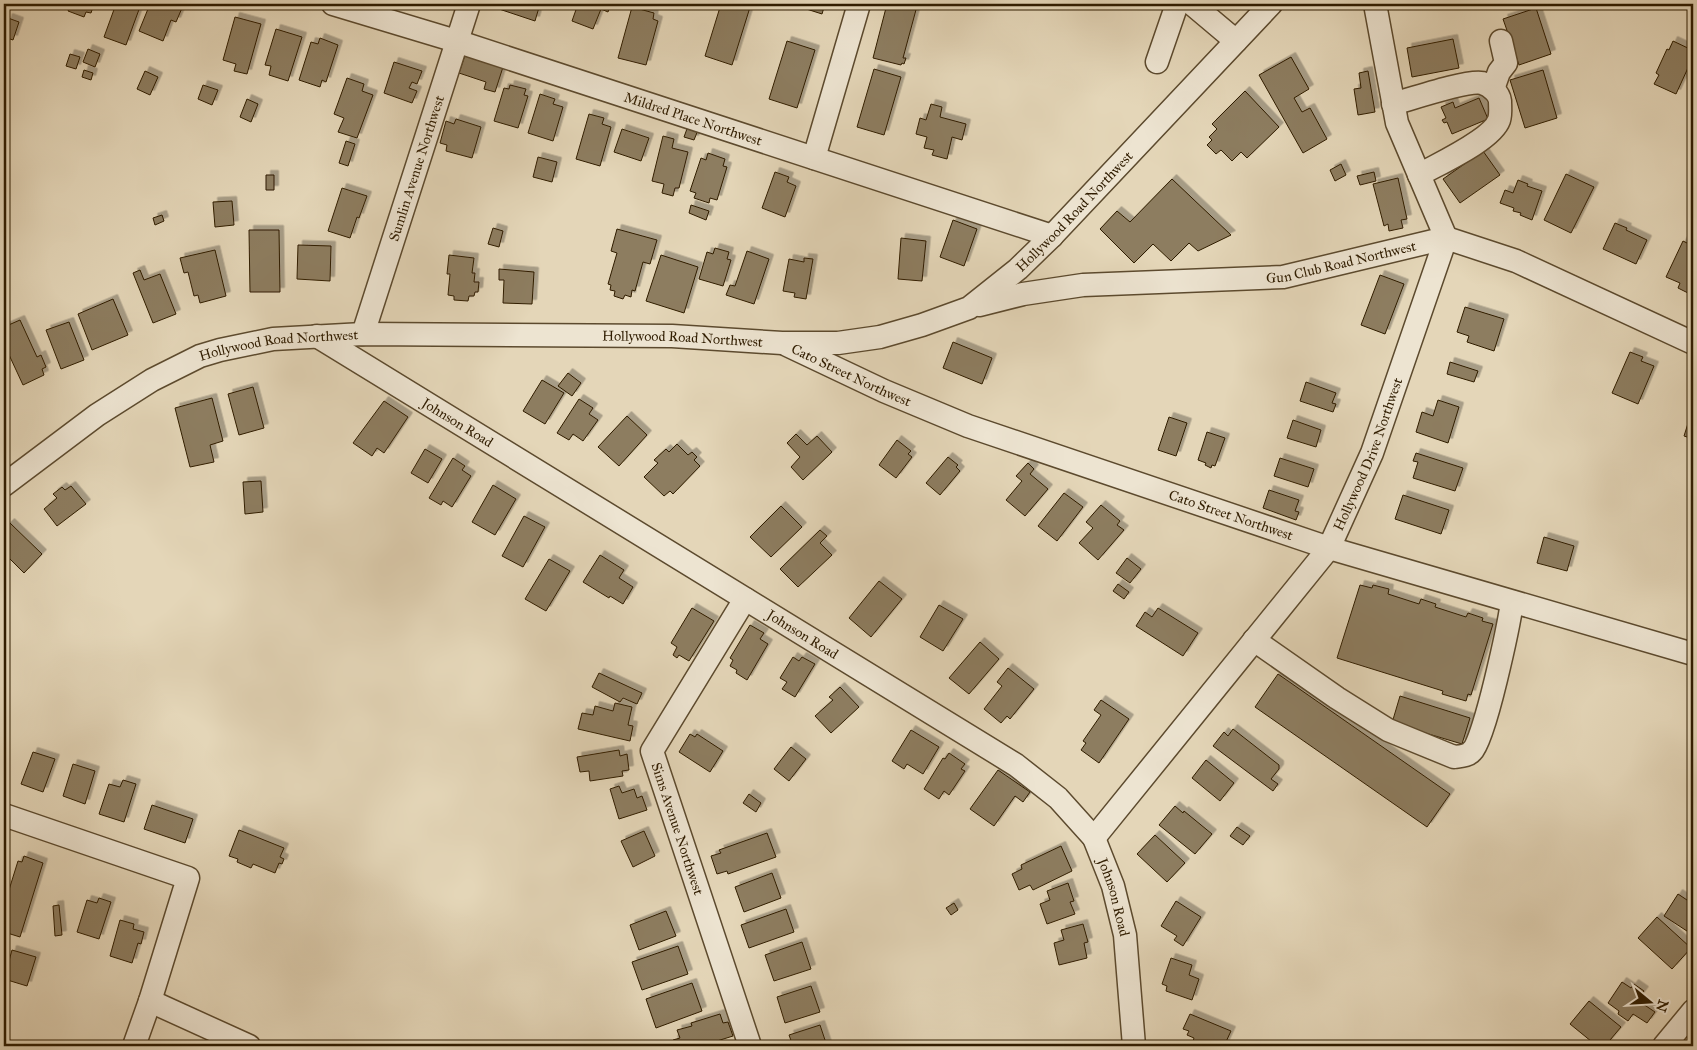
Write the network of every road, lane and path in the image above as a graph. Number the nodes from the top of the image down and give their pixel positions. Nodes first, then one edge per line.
1 (333, 4) edge
2 (469, 4) edge
3 (859, 4) edge
4 (1177, 4) edge
5 (1192, 4) edge
6 (1271, 4) edge
7 (1375, 4) edge
8 (456, 41) junction
9 (1236, 41) junction
10 (1501, 41) dead end
11 (1157, 62) dead end
12 (1494, 89) junction
13 (1393, 104) junction
14 (814, 158) junction
15 (1419, 175) junction
16 (1052, 236) junction
17 (1446, 238) junction
18 (969, 308) junction
19 (363, 334) junction
20 (317, 336) junction
21 (782, 343) junction
22 (1693, 343) edge
23 (4, 485) edge
24 (1329, 548) junction
25 (745, 599) junction
26 (1512, 602) junction
27 (1254, 640) junction
28 (1693, 654) edge
29 (4, 815) edge
30 (1094, 838) junction
31 (150, 1001) junction
32 (1693, 1011) edge
33 (134, 1046) edge
34 (249, 1046) edge
35 (750, 1046) edge
36 (1134, 1046) edge
37 (1664, 1046) edge

1 - 8 street, Mildred Place Northwest
2 - 8 street, Sumlin Avenue Northwest
3 - 14 street
4 - 11 street
5 - 9 street
6 - 9 street, Hollywood Road Northwest
7 - 13 street
8 - 14 street, Mildred Place Northwest
8 - 19 street, Sumlin Avenue Northwest
9 - 16 street, Hollywood Road Northwest
10 - 12 street
12 - 13 street
12 - 15 street
13 - 15 street
14 - 16 street, Mildred Place Northwest
15 - 17 street
16 - 18 street, Hollywood Road Northwest
17 - 18 street, Gun Club Road Northwest
17 - 22 street
17 - 24 street, Hollywood Drive Northwest
18 - 21 street, Hollywood Road Northwest
19 - 20 street, Hollywood Road Northwest
19 - 21 street, Hollywood Road Northwest
20 - 23 street, Hollywood Road Northwest
20 - 25 street, Johnson Road
21 - 24 street, Cato Street Northwest
24 - 26 street, Cato Street Northwest
24 - 27 street, Hollywood Drive Northwest
25 - 30 street, Johnson Road
25 - 35 street, Sims Avenue Northwest
26 - 27 street
26 - 28 street, Cato Street Northwest
27 - 30 street, Hollywood Drive Northwest
29 - 31 street
30 - 36 street, Johnson Road
31 - 33 street
31 - 34 street
32 - 37 street

